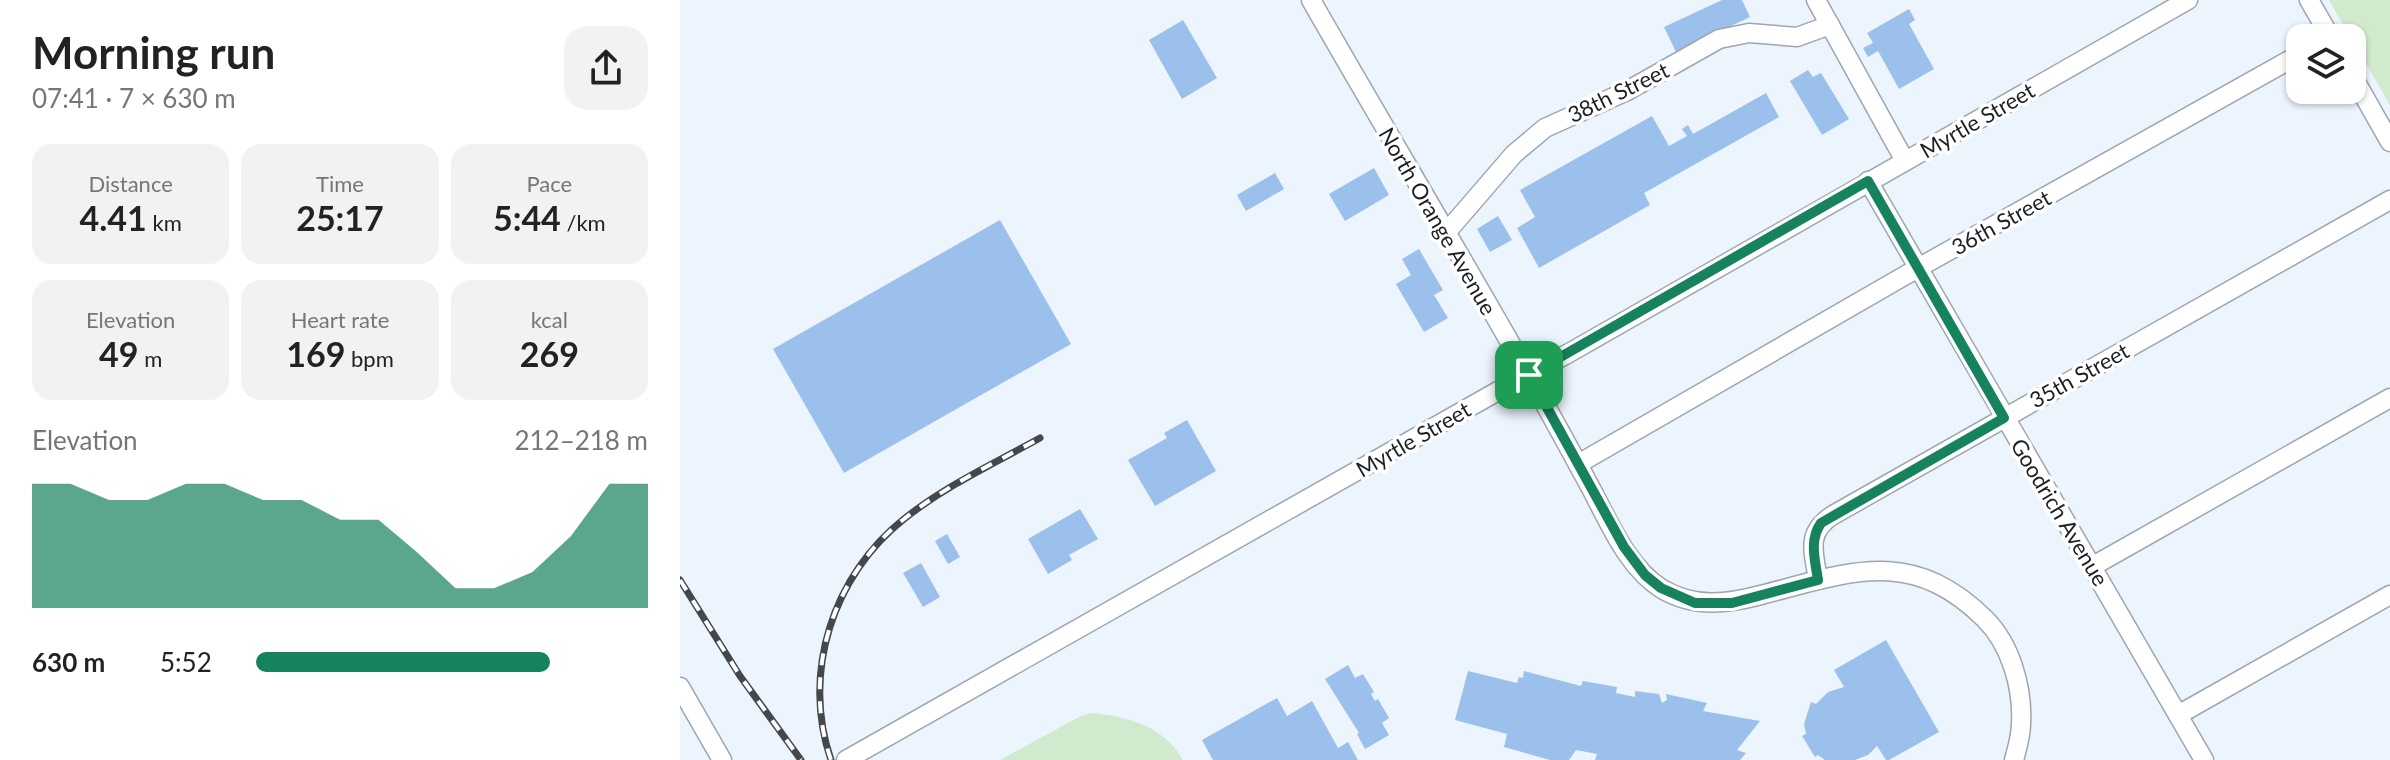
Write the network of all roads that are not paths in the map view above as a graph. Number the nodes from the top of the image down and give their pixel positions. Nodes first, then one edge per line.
1 (1311, 0) edge
2 (1816, 0) edge
3 (2188, 0) edge
4 (2309, 0) edge
5 (2322, 24) edge
6 (1830, 25) junction
7 (2286, 62) edge
8 (2366, 100) edge
9 (2390, 142) edge
10 (1905, 161) junction
11 (1868, 181) junction
12 (2390, 200) edge
13 (1445, 234) junction
14 (1918, 268) junction
15 (1529, 375) junction
16 (2390, 398) edge
17 (2004, 418) junction
18 (1578, 464) junction
19 (2093, 566) junction
20 (1818, 580) junction
21 (2390, 595) edge
22 (680, 687) edge
23 (2178, 715) junction
24 (722, 760) edge
25 (846, 760) edge
26 (2014, 760) edge
27 (2204, 760) edge

1 - 13 street, North Orange Avenue
2 - 6 street
3 - 10 street, Myrtle Street
4 - 5 street
6 - 10 street
6 - 13 street, 38th Street
7 - 14 street, 36th Street
8 - 9 street
10 - 11 street, Myrtle Street
11 - 14 street, Goodrich Avenue
11 - 15 street, Myrtle Street
12 - 17 street, 35th Street
13 - 15 street, North Orange Avenue
14 - 17 street, Goodrich Avenue
14 - 18 street, 36th Street
15 - 18 street, North Orange Avenue
15 - 25 street, Myrtle Street
16 - 19 street
17 - 19 street, Goodrich Avenue
17 - 20 street, 35th Street
18 - 20 street, North Orange Avenue
19 - 23 street, Goodrich Avenue
20 - 26 street, North Orange Avenue
21 - 23 street
22 - 24 street
23 - 27 street, Goodrich Avenue

